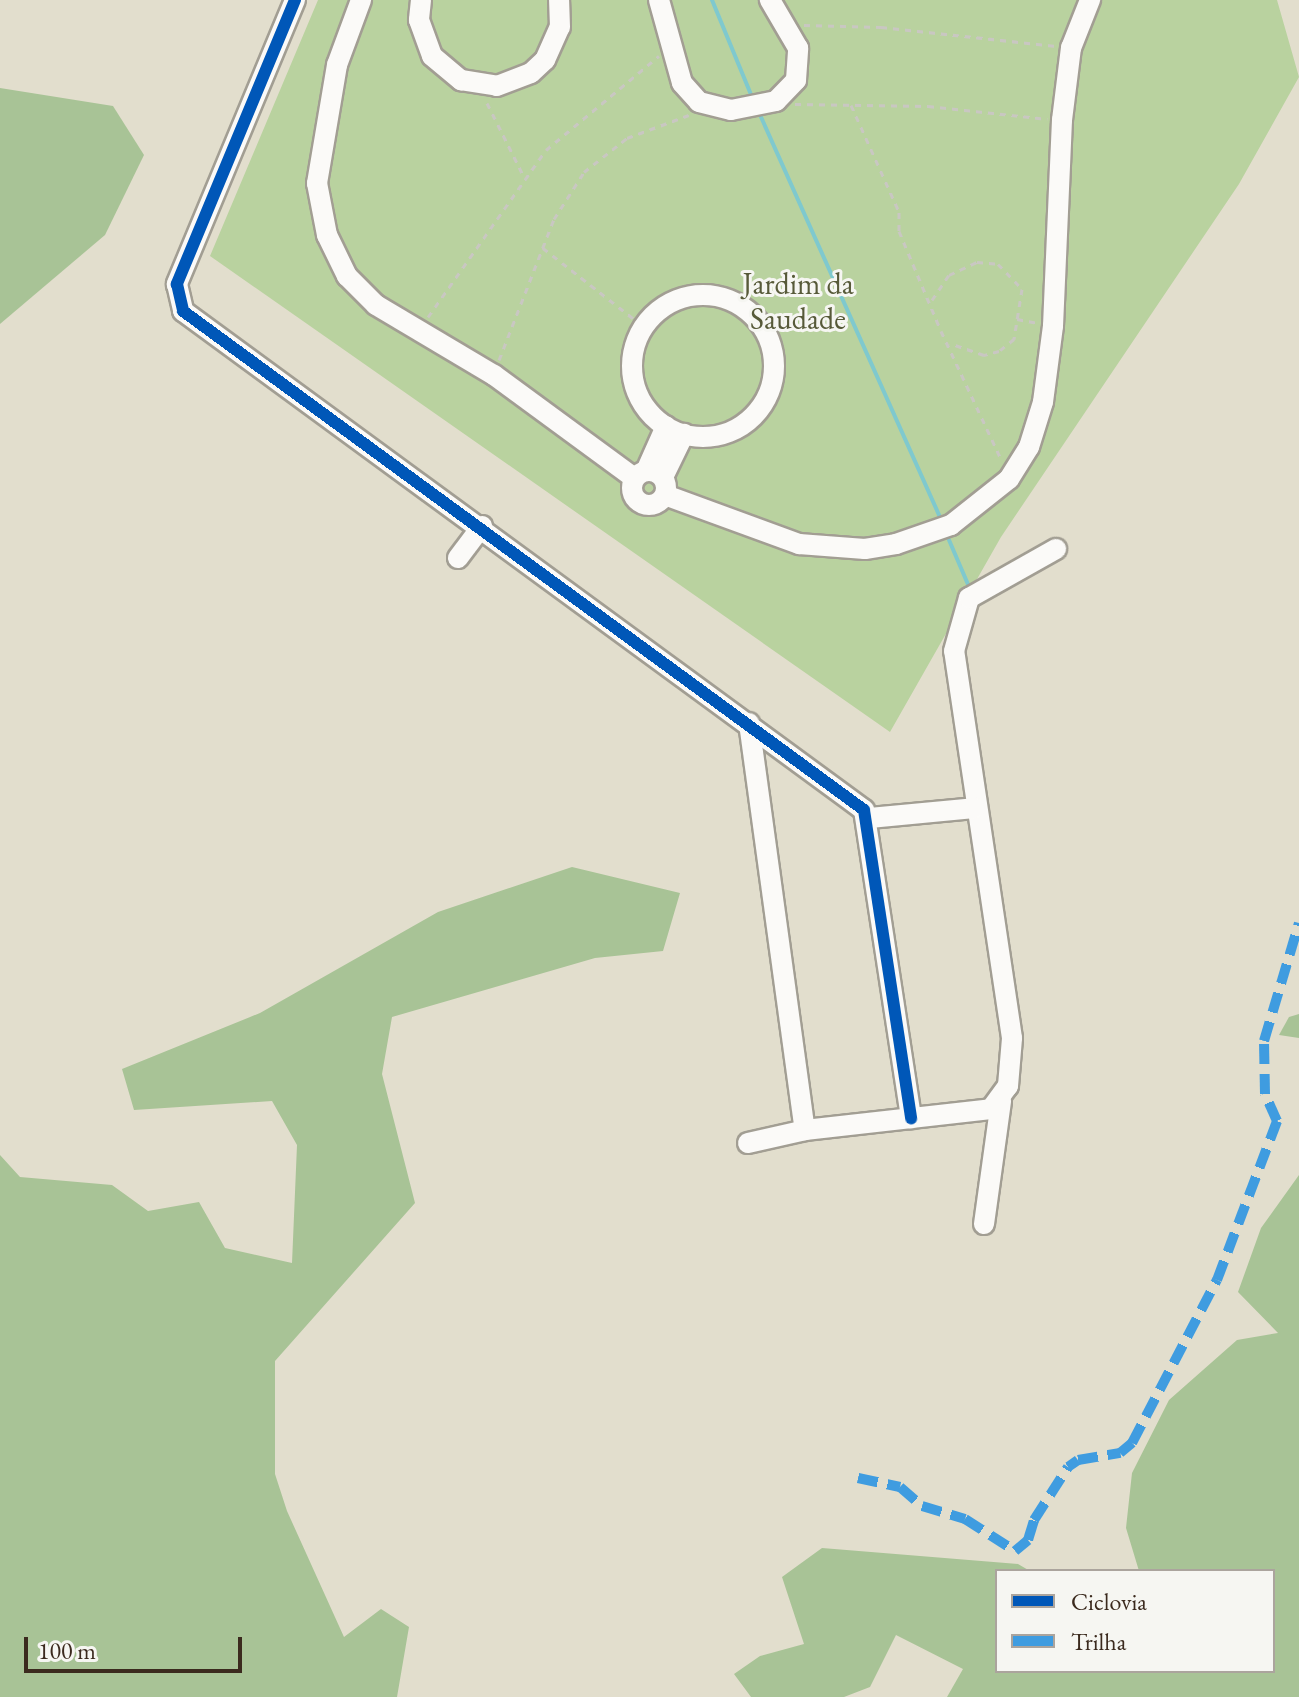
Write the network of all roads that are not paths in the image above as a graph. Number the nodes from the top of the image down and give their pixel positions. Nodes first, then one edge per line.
1 (295, 0) edge
2 (361, 0) edge
3 (419, 0) edge
4 (559, 0) edge
5 (659, 0) edge
6 (770, 0) edge
7 (1090, 0) edge
8 (675, 430) junction
9 (652, 480) junction
10 (482, 526) junction
11 (1056, 549) dead end
12 (458, 558) dead end
13 (749, 723) junction
14 (975, 808) junction
15 (869, 818) junction
16 (1001, 1101) junction
17 (911, 1118) junction
18 (805, 1130) junction
19 (748, 1143) dead end
20 (984, 1224) dead end

1 - 10 street
2 - 9 street
3 - 4 street
5 - 6 street
7 - 9 street
8 - 8 street
8 - 9 street
10 - 12 street
10 - 13 street
11 - 14 street
13 - 15 street
13 - 18 street
14 - 15 street
14 - 16 street
15 - 17 street
16 - 17 street
16 - 20 street
17 - 18 street
18 - 19 street

